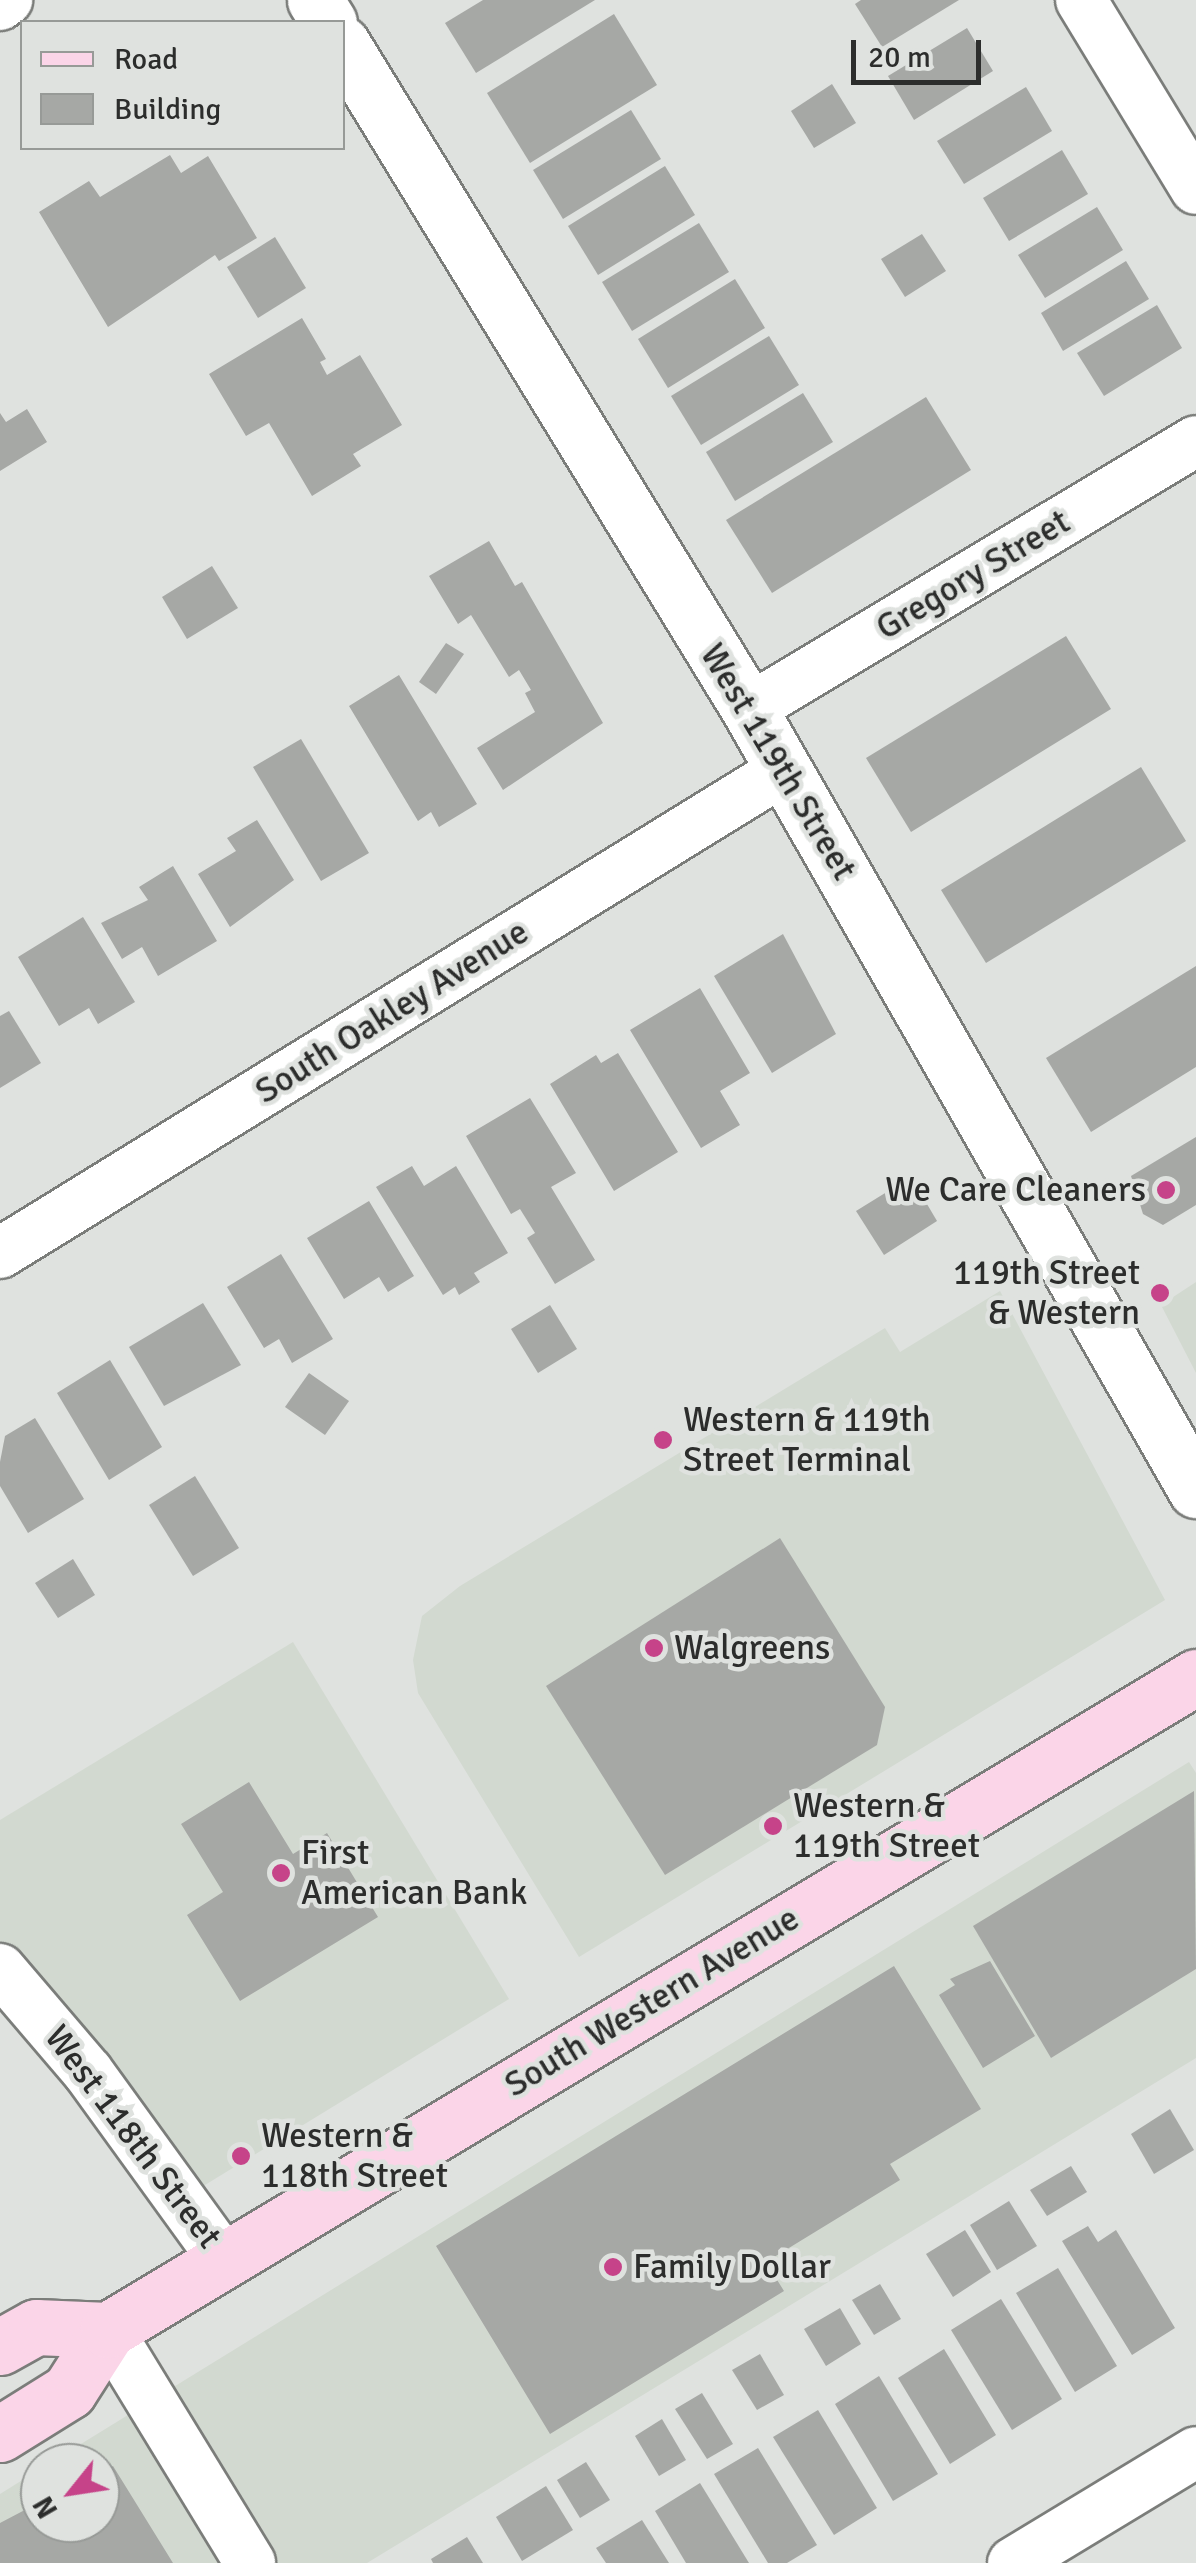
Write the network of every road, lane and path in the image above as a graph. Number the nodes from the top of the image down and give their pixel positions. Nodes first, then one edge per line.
1 (7, 0) edge
2 (1081, 0) edge
3 (0, 5) edge
4 (345, 49) edge
5 (1196, 189) edge
6 (1196, 441) edge
7 (750, 710) junction
8 (784, 770) junction
9 (0, 1254) edge
10 (1196, 1490) edge
11 (1196, 1677) edge
12 (0, 1968) edge
13 (225, 2260) junction
14 (108, 2330) junction
15 (0, 2347) edge
16 (0, 2434) edge
17 (1196, 2452) edge
18 (250, 2563) edge
19 (1013, 2563) edge

1 - 3 street
2 - 5 street
4 - 7 street, West 119th Street
6 - 7 street, Gregory Street
7 - 8 street, West 119th Street
8 - 9 street, South Oakley Avenue
8 - 10 street, West 119th Street
11 - 13 main road, South Western Avenue
12 - 13 street, West 118th Street
13 - 14 main road, South Western Avenue
14 - 15 main road
14 - 16 main road, South Western Avenue
14 - 18 street
17 - 19 street

